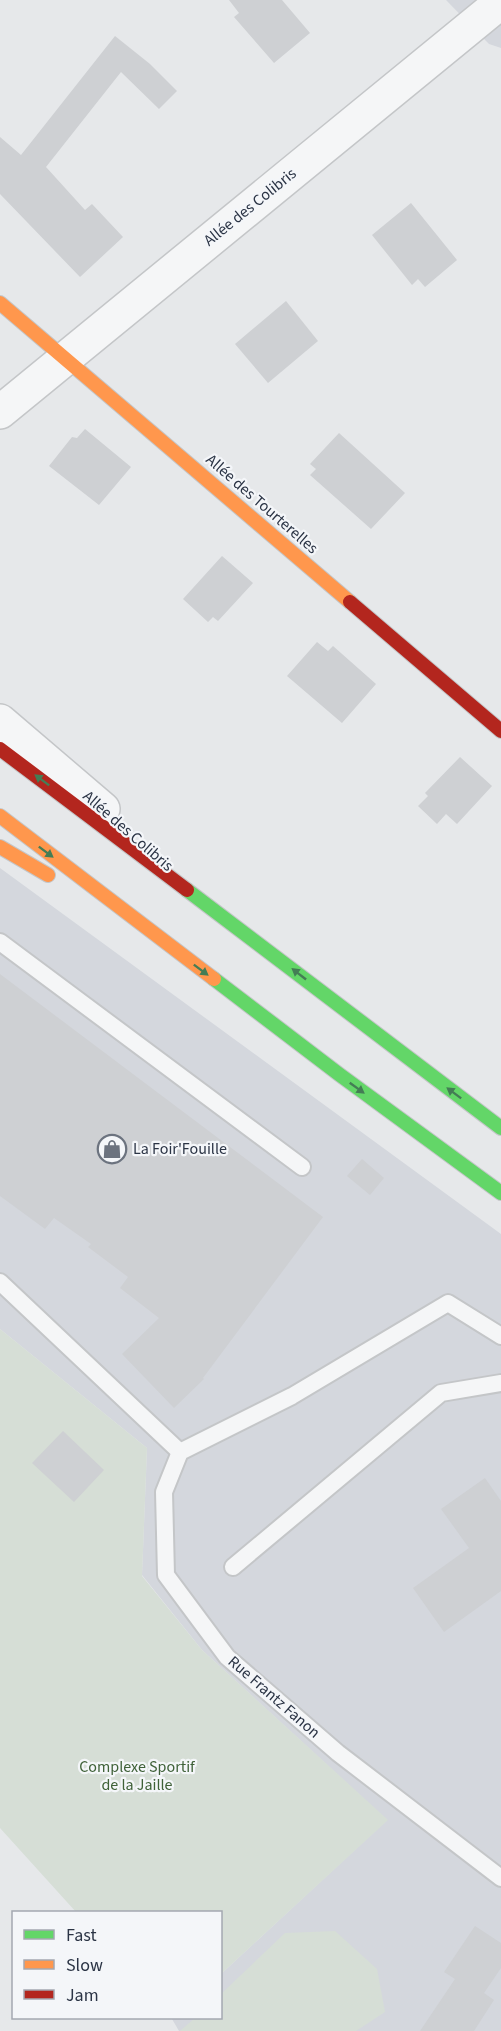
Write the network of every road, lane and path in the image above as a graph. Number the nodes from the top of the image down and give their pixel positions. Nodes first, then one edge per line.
1 (501, 2) edge
2 (0, 303) edge
3 (66, 357) junction
4 (0, 412) edge
5 (0, 721) edge
6 (501, 731) edge
7 (0, 749) edge
8 (0, 816) edge
9 (0, 847) edge
10 (147, 929) junction
11 (257, 941) junction
12 (0, 942) edge
13 (501, 1128) edge
14 (302, 1167) dead end
15 (501, 1193) edge
16 (0, 1282) edge
17 (501, 1336) edge
18 (501, 1383) edge
19 (180, 1452) junction
20 (232, 1567) dead end
21 (501, 1878) edge

1 - 3 street, Allée des Colibris
2 - 3 main road, Allée des Tourterelles
3 - 4 street, Allée des Colibris
3 - 6 main road, Allée des Tourterelles
5 - 11 street, Allée des Colibris
11 -> 7 main road
8 -> 10 main road
9 - 10 main road
10 -> 15 main road
13 -> 11 main road
12 - 14 lane
16 - 19 lane
17 - 19 lane
18 - 20 lane
19 - 21 lane, Rue Frantz Fanon

